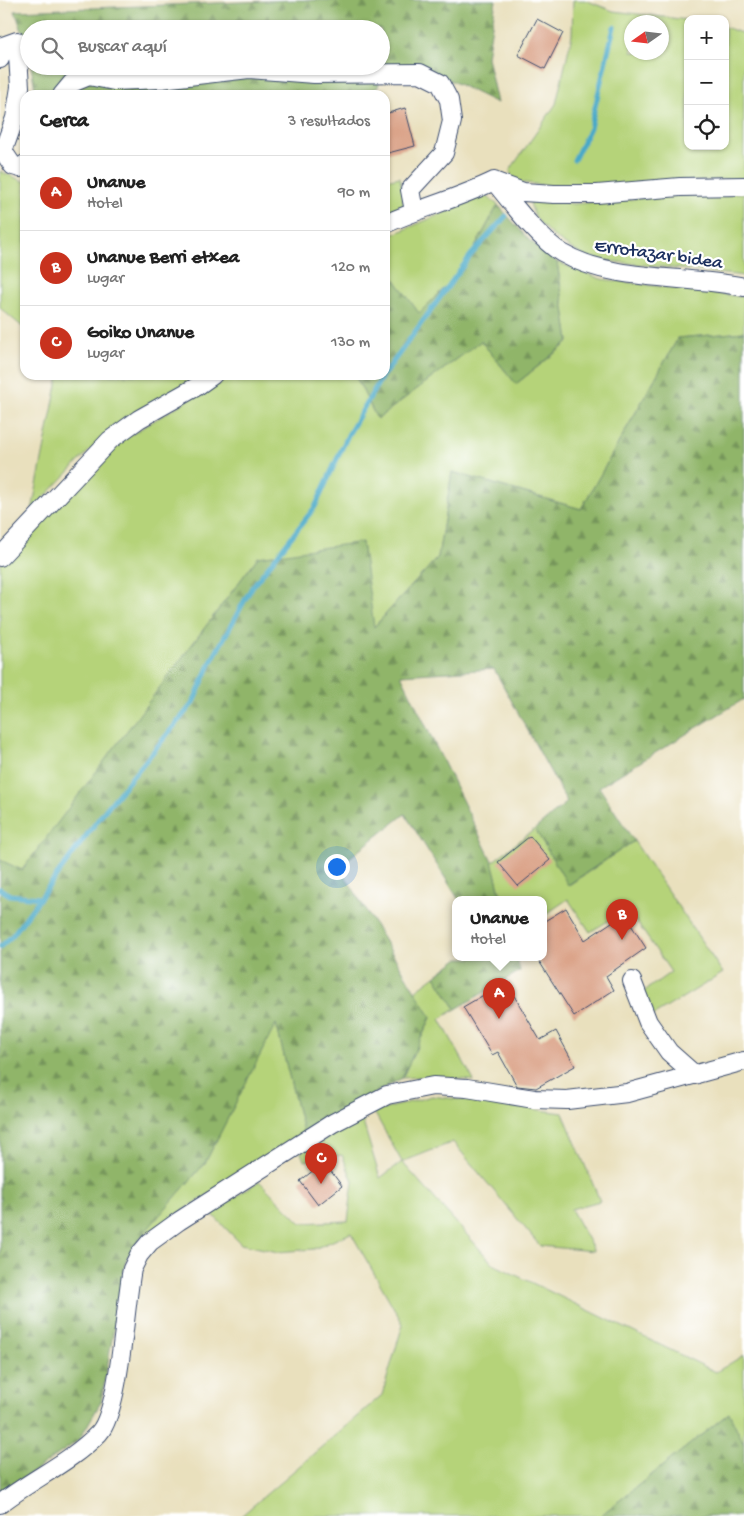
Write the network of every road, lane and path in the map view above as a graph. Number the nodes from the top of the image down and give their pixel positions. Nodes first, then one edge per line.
1 (0, 59) edge
2 (390, 73) edge
3 (197, 75) edge
4 (66, 90) edge
5 (1, 150) edge
6 (20, 168) edge
7 (494, 181) junction
8 (744, 186) edge
9 (414, 211) junction
10 (390, 222) edge
11 (744, 287) edge
12 (206, 380) edge
13 (0, 557) edge
14 (632, 981) dead end
15 (744, 1061) edge
16 (695, 1075) junction
17 (0, 1504) edge

1 - 5 street
2 - 9 street
3 - 4 street
5 - 6 street
7 - 8 street
7 - 9 street
7 - 11 street, Errotazar bidea
9 - 10 street
12 - 13 street
14 - 16 street
15 - 16 street
16 - 17 street

